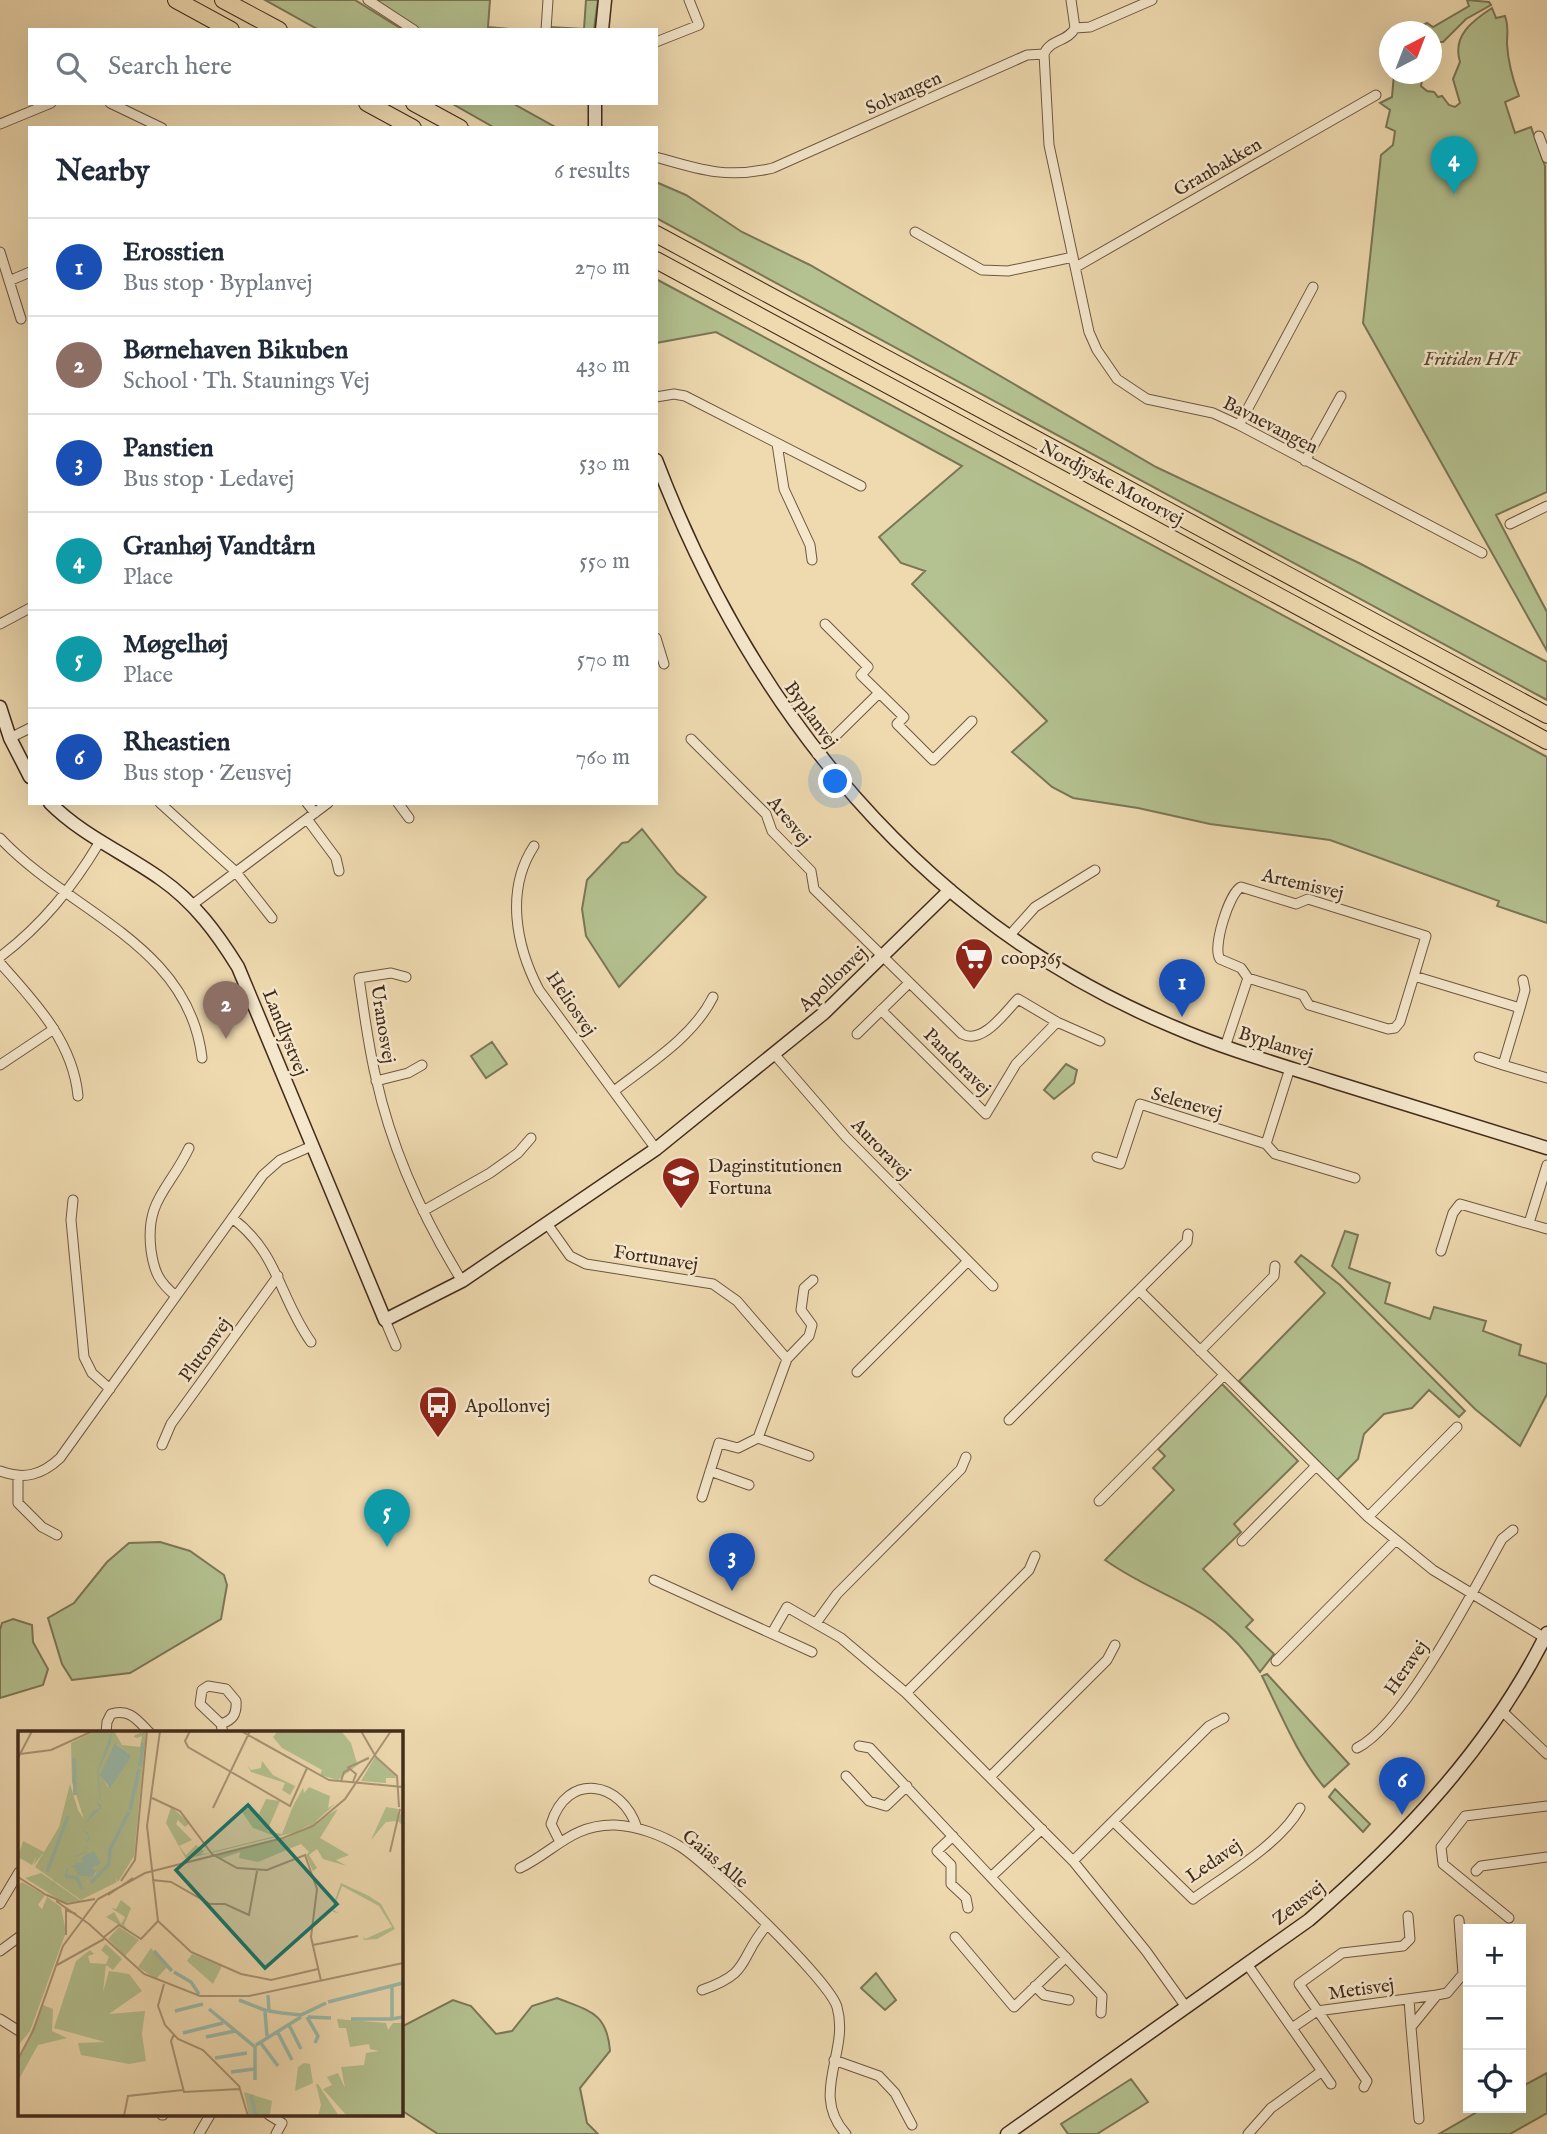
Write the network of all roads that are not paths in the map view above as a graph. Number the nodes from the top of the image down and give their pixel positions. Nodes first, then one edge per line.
1 (176, 0) edge
2 (223, 0) edge
3 (368, 0) edge
4 (548, 0) edge
5 (605, 0) edge
6 (689, 0) edge
7 (1072, 0) edge
8 (1152, 0) edge
9 (227, 28) edge
10 (275, 28) edge
11 (411, 28) edge
12 (546, 28) edge
13 (602, 28) edge
14 (1075, 29) junction
15 (658, 41) edge
16 (1044, 54) junction
17 (1376, 95) dead end
18 (46, 105) edge
19 (114, 105) edge
20 (371, 105) edge
21 (418, 105) edge
22 (595, 105) edge
23 (0, 124) edge
24 (158, 126) edge
25 (409, 126) edge
26 (456, 126) edge
27 (595, 126) edge
28 (1539, 136) dead end
29 (1545, 146) edge
30 (658, 157) edge
31 (1547, 158) edge
32 (915, 232) dead end
33 (658, 235) edge
34 (0, 252) edge
35 (1073, 257) junction
36 (658, 261) edge
37 (1076, 267) junction
38 (28, 273) edge
39 (9, 281) junction
40 (1313, 287) dead end
41 (21, 319) dead end
42 (1340, 396) dead end
43 (658, 397) edge
44 (1239, 425) junction
45 (778, 444) junction
46 (1305, 461) junction
47 (660, 481) edge
48 (861, 486) dead end
49 (1547, 506) edge
50 (1510, 524) dead end
51 (1482, 553) dead end
52 (812, 560) dead end
53 (28, 609) edge
54 (0, 624) edge
55 (825, 624) dead end
56 (658, 644) edge
57 (664, 664) dead end
58 (879, 693) junction
59 (0, 707) edge
60 (1547, 715) edge
61 (972, 721) dead end
62 (28, 729) edge
63 (10, 738) junction
64 (691, 739) dead end
65 (1547, 741) edge
66 (817, 754) junction
67 (28, 773) edge
68 (52, 805) edge
69 (162, 805) edge
70 (308, 805) edge
71 (325, 805) edge
72 (399, 805) edge
73 (311, 816) junction
74 (409, 818) dead end
75 (0, 838) edge
76 (99, 843) junction
77 (534, 846) dead end
78 (1095, 870) dead end
79 (339, 871) dead end
80 (235, 872) junction
81 (950, 890) junction
82 (68, 892) junction
83 (192, 905) junction
84 (272, 918) dead end
85 (1009, 936) junction
86 (0, 957) edge
87 (883, 957) junction
88 (0, 963) edge
89 (1414, 976) junction
90 (406, 977) dead end
91 (1248, 978) junction
92 (1522, 980) dead end
93 (909, 983) junction
94 (713, 997) dead end
95 (1520, 1008) junction
96 (881, 1010) junction
97 (1057, 1022) junction
98 (54, 1030) junction
99 (856, 1034) dead end
100 (1100, 1041) dead end
101 (1226, 1047) junction
102 (775, 1055) junction
103 (202, 1058) dead end
104 (1479, 1058) dead end
105 (0, 1065) edge
106 (422, 1065) dead end
107 (1503, 1065) junction
108 (1290, 1068) junction
109 (1547, 1079) edge
110 (376, 1081) junction
111 (614, 1091) junction
112 (78, 1096) dead end
113 (531, 1138) dead end
114 (1266, 1144) junction
115 (312, 1146) junction
116 (189, 1148) dead end
117 (1547, 1148) edge
118 (656, 1149) junction
119 (1097, 1157) dead end
120 (1547, 1165) edge
121 (1355, 1178) dead end
122 (74, 1200) dead end
123 (423, 1211) junction
124 (232, 1218) junction
125 (1529, 1223) junction
126 (548, 1225) junction
127 (1547, 1229) edge
128 (1188, 1234) dead end
129 (1441, 1251) dead end
130 (968, 1261) junction
131 (1275, 1266) dead end
132 (278, 1276) junction
133 (462, 1280) junction
134 (814, 1280) dead end
135 (993, 1286) dead end
136 (1139, 1290) junction
137 (176, 1296) junction
138 (385, 1320) junction
139 (311, 1342) dead end
140 (396, 1346) dead end
141 (1199, 1351) junction
142 (787, 1359) junction
143 (856, 1372) dead end
144 (1224, 1375) junction
145 (110, 1389) junction
146 (1009, 1420) dead end
147 (1457, 1427) dead end
148 (758, 1438) junction
149 (162, 1445) dead end
150 (809, 1456) dead end
151 (967, 1457) dead end
152 (1315, 1467) junction
153 (0, 1471) edge
154 (710, 1471) junction
155 (18, 1476) junction
156 (749, 1485) dead end
157 (702, 1497) dead end
158 (1099, 1501) dead end
159 (1367, 1517) junction
160 (1513, 1530) dead end
161 (57, 1535) dead end
162 (1242, 1541) dead end
163 (1395, 1541) junction
164 (1035, 1556) dead end
165 (654, 1580) dead end
166 (1471, 1596) junction
167 (816, 1623) junction
168 (772, 1633) junction
169 (1546, 1636) edge
170 (1115, 1645) dead end
171 (812, 1652) dead end
172 (1276, 1661) dead end
173 (906, 1693) junction
174 (1501, 1710) junction
175 (1224, 1718) dead end
176 (222, 1729) edge
177 (106, 1731) edge
178 (148, 1731) edge
179 (859, 1746) dead end
180 (1357, 1748) dead end
181 (1547, 1754) edge
182 (846, 1776) dead end
183 (990, 1777) junction
184 (907, 1786) junction
185 (1547, 1806) edge
186 (1300, 1808) dead end
187 (1114, 1822) junction
188 (636, 1828) junction
189 (1042, 1829) junction
190 (953, 1836) junction
191 (559, 1840) junction
192 (1547, 1857) edge
193 (1073, 1861) junction
194 (520, 1868) dead end
195 (1476, 1871) dead end
196 (18, 1874) edge
197 (992, 1876) junction
198 (1, 1904) edge
199 (968, 1908) dead end
200 (1408, 1916) dead end
201 (1509, 1918) dead end
202 (1459, 1920) dead end
203 (766, 1926) junction
204 (955, 1937) dead end
205 (18, 1938) edge
206 (0, 1951) edge
207 (1066, 1957) junction
208 (1247, 1964) junction
209 (1035, 1986) junction
210 (702, 1990) dead end
211 (1437, 1995) junction
212 (1409, 1999) junction
213 (1069, 2000) dead end
214 (1186, 2007) junction
215 (1317, 2011) junction
216 (1101, 2013) dead end
217 (0, 2019) edge
218 (1411, 2027) junction
219 (1292, 2028) junction
220 (18, 2030) edge
221 (834, 2060) junction
222 (1322, 2071) junction
223 (1331, 2084) dead end
224 (1364, 2087) dead end
225 (209, 2116) edge
226 (271, 2116) edge
227 (1419, 2119) dead end
228 (912, 2125) dead end
229 (199, 2134) edge
230 (276, 2134) edge
231 (846, 2134) edge
232 (1007, 2134) edge
233 (1248, 2134) edge

1 - 9 highway
2 - 10 highway
3 - 11 street
4 - 12 street
5 - 13 street
6 - 15 street
7 - 14 street
8 - 14 street, Solvangen
14 - 16 street, Solvangen
16 - 30 street, Solvangen
16 - 35 street, Bavnevangen
17 - 37 street, Granbakken
18 - 23 street
19 - 24 street
20 - 25 highway
21 - 26 highway
22 - 27 street
28 - 29 street
29 - 31 street
32 - 35 street
33 - 60 highway, Nordjyske Motorvej
34 - 39 street
35 - 37 street, Bavnevangen
36 - 65 highway, Nordjyske Motorvej
37 - 44 street, Bavnevangen
38 - 39 street
39 - 41 street
40 - 44 street
42 - 46 street
43 - 45 street
44 - 46 street, Bavnevangen
45 - 48 street
45 - 52 street
46 - 51 street, Bavnevangen
47 - 66 street, Byplanvej
49 - 50 street
53 - 54 street
55 - 58 street
56 - 57 street
58 - 61 street
58 - 66 street
59 - 63 street
62 - 63 street
63 - 67 street
64 - 87 street, Aresvej
66 - 81 street, Byplanvej
68 - 76 street, Landlystvej
69 - 80 street
70 - 73 street
71 - 73 street
72 - 74 street
73 - 79 street
73 - 80 street
75 - 82 street
76 - 82 street
76 - 83 street, Landlystvej
77 - 111 street, Heliosvej
78 - 85 street
80 - 83 street
80 - 84 street
81 - 85 street, Byplanvej
81 - 87 street, Apollonvej
82 - 86 street
82 - 103 street
83 - 115 street, Landlystvej
85 - 101 street, Byplanvej
87 - 93 street, Pandoravej
87 - 102 street, Apollonvej
88 - 98 street
89 - 91 street, Artemisvej
89 - 91 street, Artemisvej
89 - 95 street
90 - 110 street, Uranosvej
91 - 101 street
92 - 95 street
93 - 96 street
93 - 97 street, Pandoravej
94 - 111 street
95 - 107 street
96 - 97 street, Pandoravej
96 - 99 street
97 - 100 street, Pandoravej
98 - 105 street
98 - 112 street
101 - 108 street, Byplanvej
102 - 118 street, Apollonvej
102 - 130 street, Auroravej
104 - 107 street
106 - 110 street, Uranosvej
107 - 109 street
108 - 114 street
108 - 117 street, Byplanvej
110 - 123 street, Uranosvej
111 - 118 street, Heliosvej
113 - 123 street
114 - 119 street, Selenevej
114 - 121 street, Selenevej
115 - 124 street
115 - 138 street, Landlystvej
116 - 137 street
118 - 126 street, Apollonvej
120 - 125 street
122 - 145 street
123 - 133 street, Uranosvej
124 - 132 street
124 - 137 street
125 - 127 street
125 - 129 street
126 - 133 street, Apollonvej
126 - 142 street, Fortunavej
128 - 136 street
130 - 135 street, Auroravej
130 - 143 street
131 - 141 street
132 - 139 street
132 - 149 street, Plutonvej
133 - 138 street, Apollonvej
134 - 142 street
136 - 141 street
136 - 146 street
137 - 145 street
138 - 140 street, Landlystvej
141 - 144 street
142 - 148 street
144 - 152 street
144 - 158 street
145 - 155 street
147 - 159 street
148 - 150 street
148 - 154 street
151 - 167 street
152 - 159 street
152 - 162 street
153 - 155 street
154 - 156 street
154 - 157 street
155 - 161 street
159 - 163 street
160 - 166 street, Heravej
163 - 166 street
163 - 172 street
164 - 173 street
165 - 168 street
166 - 169 street
166 - 180 street, Heravej
167 - 168 street
167 - 173 street
168 - 171 street
169 - 174 street, Zeusvej
170 - 183 street
173 - 183 street
174 - 181 street
174 - 208 street, Zeusvej
175 - 187 street
176 - 176 street
177 - 178 street
179 - 184 street
182 - 184 street
183 - 189 street
184 - 190 street
185 - 201 street
186 - 187 street, Ledavej
187 - 193 street
188 - 191 street, Gaias Alle
188 - 191 street
188 - 203 street, Gaias Alle
189 - 193 street
189 - 197 street
190 - 197 street
190 - 199 street
191 - 194 street, Gaias Alle
192 - 195 street
193 - 214 street
196 - 198 street
197 - 207 street
200 - 215 street, Metisvej
202 - 211 street
203 - 210 street
203 - 221 street, Gaias Alle
204 - 209 street
205 - 206 street
207 - 209 street
207 - 216 street
208 - 214 street, Zeusvej
208 - 219 street
209 - 213 street
211 - 212 street, Metisvej
211 - 218 street
212 - 215 street, Metisvej
212 - 218 street, Metisvej
214 - 232 street, Zeusvej
215 - 219 street, Metisvej
215 - 224 street, Metisvej
217 - 220 street
218 - 227 street, Metisvej
219 - 222 street
221 - 228 street
221 - 231 street, Gaias Alle
222 - 223 street
222 - 233 street
225 - 229 street
226 - 230 street

